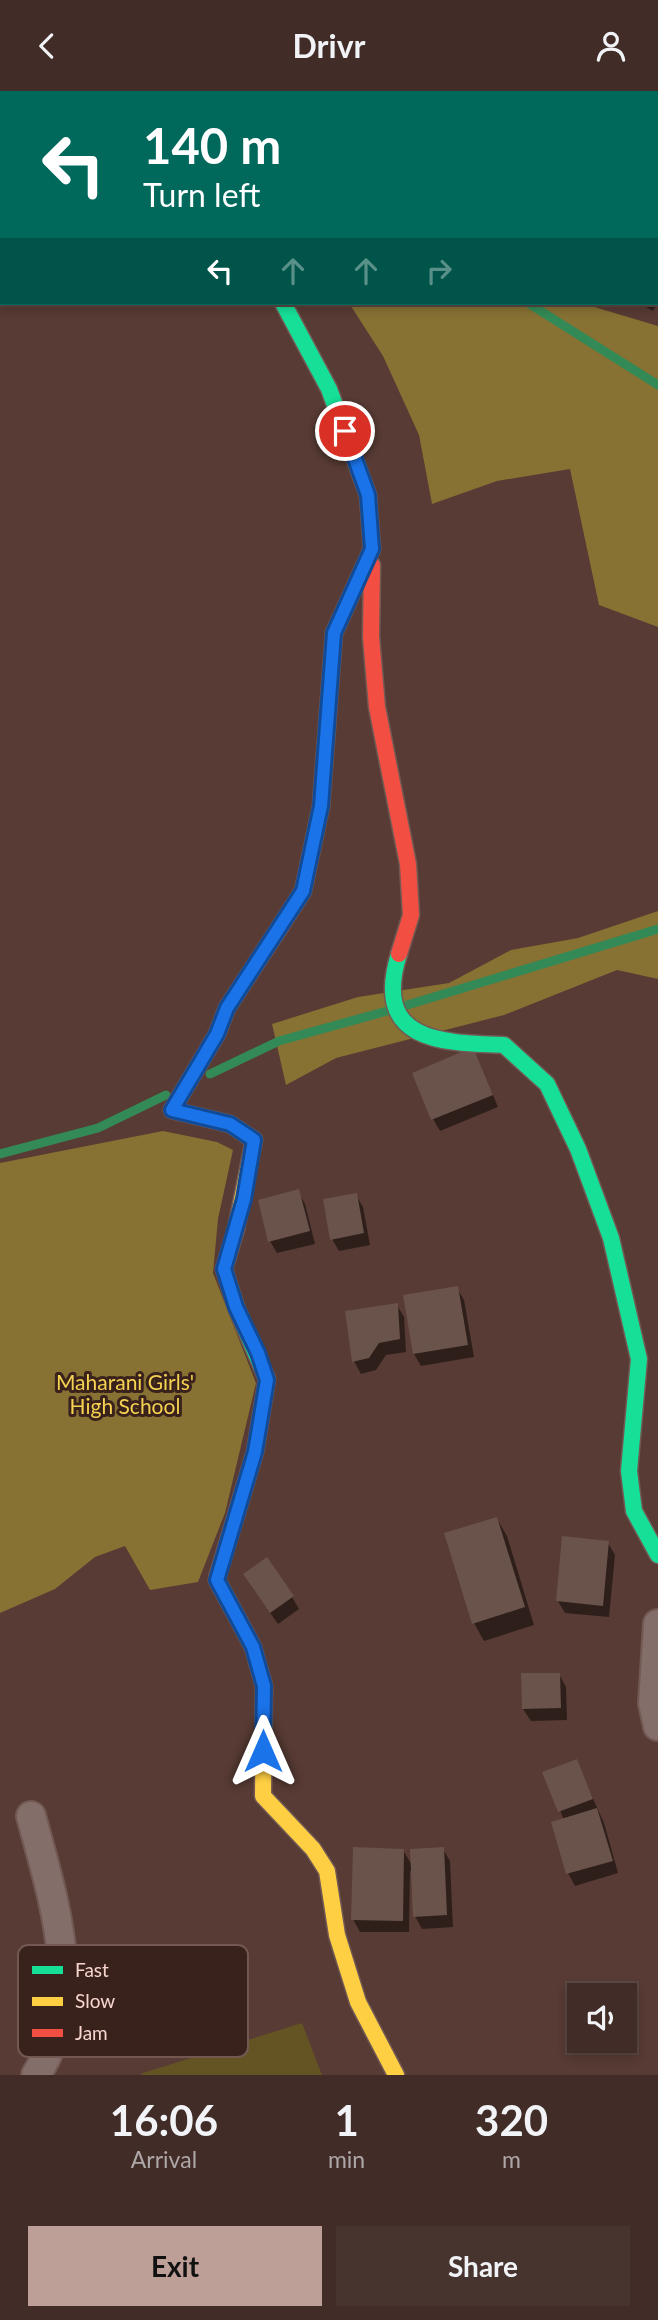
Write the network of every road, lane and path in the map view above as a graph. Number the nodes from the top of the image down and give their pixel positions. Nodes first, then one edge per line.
1 (284, 305) edge
2 (372, 549) junction
3 (658, 1555) edge
4 (658, 1624) edge
5 (658, 1726) edge
6 (31, 1816) dead end
7 (63, 1945) edge
8 (49, 2057) edge
9 (36, 2075) edge
10 (396, 2075) edge

1 - 2 street
2 - 3 street
2 - 10 street
4 - 5 street
6 - 7 street
8 - 9 street

